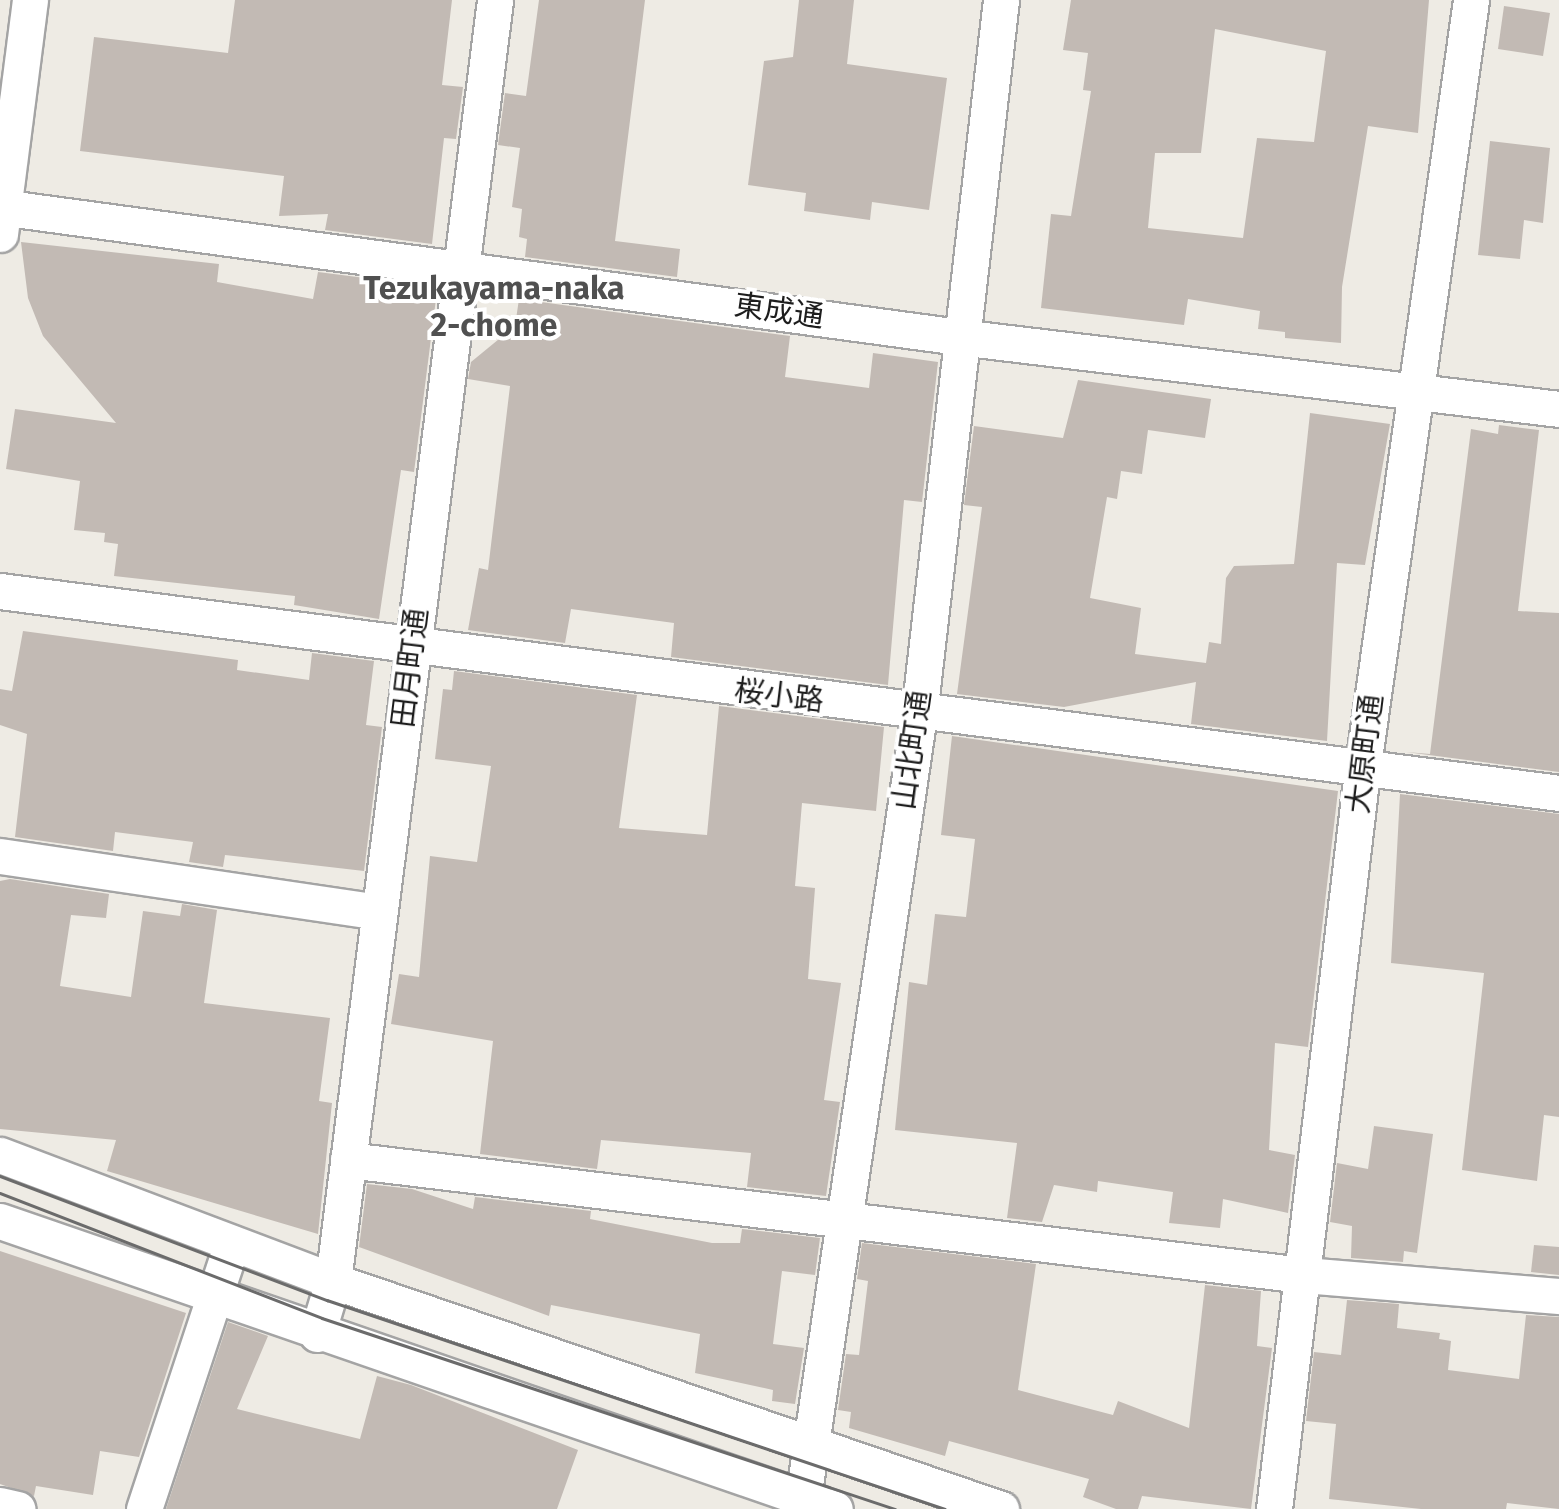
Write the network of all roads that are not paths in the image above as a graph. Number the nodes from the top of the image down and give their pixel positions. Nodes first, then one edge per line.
1 (30, 0) edge
2 (495, 0) edge
3 (1001, 0) edge
4 (1471, 0) edge
5 (1, 216) edge
6 (461, 267) junction
7 (959, 337) junction
8 (1415, 392) junction
9 (1559, 409) edge
10 (0, 592) edge
11 (412, 648) junction
12 (919, 714) junction
13 (1362, 772) junction
14 (1559, 793) edge
15 (0, 856) edge
16 (379, 912) junction
17 (0, 1155) edge
18 (348, 1160) junction
19 (839, 1220) junction
20 (0, 1221) edge
21 (232, 1243) junction
22 (1303, 1275) junction
23 (333, 1280) junction
24 (1559, 1296) edge
25 (212, 1299) junction
26 (317, 1334) junction
27 (811, 1444) junction
28 (937, 1499) edge
29 (819, 1504) edge
30 (0, 1505) edge
31 (18, 1509) edge
32 (144, 1509) edge
33 (1000, 1509) edge
34 (1274, 1509) edge

1 - 5 street
2 - 6 street, 田月町通
3 - 7 street, 山北町通
4 - 8 street, 大原町通
5 - 6 street, 東成通
6 - 7 street, 東成通
6 - 11 street, 田月町通
7 - 8 street, 東成通
7 - 12 street, 山北町通
8 - 9 street, 東成通
8 - 13 street, 大原町通
10 - 11 street, 桜小路
11 - 12 street, 桜小路
11 - 16 street, 田月町通
12 - 13 street, 桜小路
12 - 19 street, 山北町通
13 - 14 street, 桜小路
13 - 22 street, 大原町通
15 - 16 street
16 - 18 street, 田月町通
17 - 21 street
18 - 19 street
18 - 23 street, 田月町通
19 - 22 street
19 - 27 street, 山北町通
20 - 25 street
21 - 23 street
21 - 25 street
22 - 24 street
22 - 34 street, 大原町通
23 - 26 street, 田月町通
23 - 27 street
25 - 26 street
25 - 32 street
26 - 29 street
27 - 28 street
27 - 29 street, 山北町通
28 - 33 street
30 - 31 street

